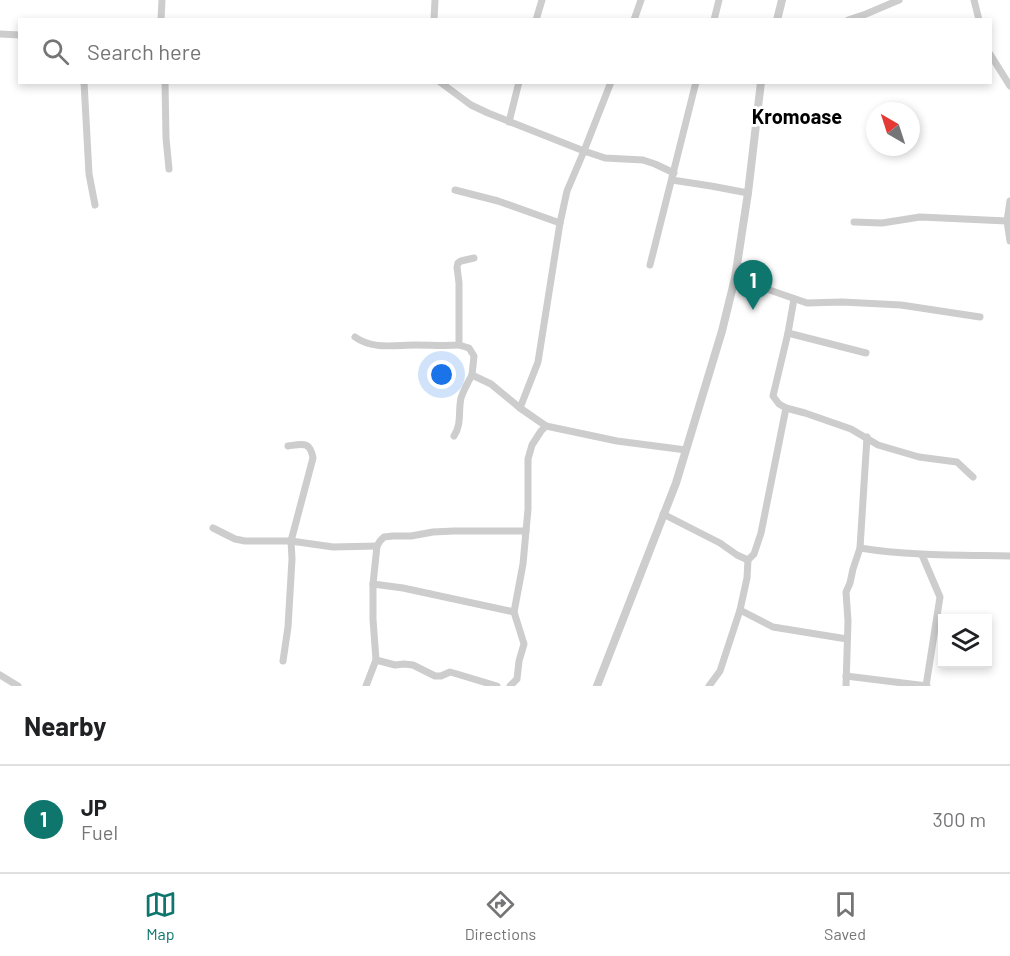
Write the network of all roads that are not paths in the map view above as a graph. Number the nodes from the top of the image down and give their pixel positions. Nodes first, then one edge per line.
1 (162, 0) edge
2 (435, 0) edge
3 (542, 0) edge
4 (641, 0) edge
5 (719, 0) edge
6 (782, 0) edge
7 (899, 0) edge
8 (974, 0) edge
9 (161, 18) edge
10 (434, 18) edge
11 (537, 18) edge
12 (635, 18) edge
13 (714, 18) edge
14 (778, 18) edge
15 (854, 18) edge
16 (978, 18) edge
17 (0, 34) edge
18 (18, 35) edge
19 (992, 57) edge
20 (84, 84) edge
21 (165, 84) edge
22 (443, 84) edge
23 (518, 84) edge
24 (610, 84) edge
25 (696, 84) edge
26 (761, 84) edge
27 (1010, 86) edge
28 (509, 122) junction
29 (584, 151) junction
30 (169, 169) dead end
31 (673, 177) junction
32 (456, 190) dead end
33 (748, 193) junction
34 (1010, 201) edge
35 (95, 205) dead end
36 (1007, 221) junction
37 (854, 222) dead end
38 (560, 223) junction
39 (1010, 241) edge
40 (474, 258) dead end
41 (650, 265) dead end
42 (735, 278) junction
43 (794, 299) junction
44 (980, 318) dead end
45 (788, 333) junction
46 (355, 338) dead end
47 (459, 345) junction
48 (866, 353) dead end
49 (472, 375) junction
50 (520, 408) junction
51 (786, 408) junction
52 (546, 426) junction
53 (454, 436) dead end
54 (867, 437) junction
55 (288, 446) dead end
56 (687, 450) junction
57 (973, 477) dead end
58 (663, 514) junction
59 (213, 528) dead end
60 (526, 531) junction
61 (291, 541) junction
62 (377, 546) junction
63 (860, 548) junction
64 (922, 555) junction
65 (1010, 556) edge
66 (748, 560) junction
67 (373, 584) junction
68 (740, 610) junction
69 (514, 612) junction
70 (847, 639) junction
71 (376, 660) junction
72 (284, 661) dead end
73 (0, 675) edge
74 (846, 676) junction
75 (18, 686) edge
76 (366, 686) edge
77 (497, 686) edge
78 (510, 686) edge
79 (597, 686) edge
80 (709, 686) edge
81 (846, 686) edge
82 (926, 686) edge

1 - 9 street
2 - 10 street
3 - 11 street
4 - 12 street
5 - 13 street
6 - 14 street
7 - 15 street
8 - 16 street
17 - 18 street
19 - 27 street
20 - 35 street
21 - 30 street
22 - 28 street
23 - 28 street
24 - 29 street
25 - 31 street
26 - 33 street
28 - 29 street
29 - 31 street
29 - 38 street
31 - 33 street
31 - 41 street
32 - 38 street
33 - 42 street
34 - 36 street
36 - 37 street
36 - 39 street
38 - 50 street
40 - 47 street
42 - 43 street
42 - 56 street
43 - 44 street
43 - 45 street
45 - 48 street
45 - 51 street
46 - 47 street
47 - 49 street
49 - 50 street
49 - 53 street
50 - 52 street
51 - 54 street
51 - 66 street
52 - 56 street
52 - 60 street
54 - 57 street
54 - 63 street
55 - 61 street
56 - 58 street
58 - 66 street
58 - 79 street
59 - 61 street
60 - 62 street
60 - 69 street
61 - 62 street
61 - 72 street
62 - 67 street
63 - 64 street
63 - 70 street
64 - 65 street
64 - 82 street
66 - 68 street
67 - 69 street
67 - 71 street
68 - 70 street
68 - 80 street
69 - 78 street
70 - 74 street
71 - 76 street
71 - 77 street
73 - 75 street
74 - 81 street
74 - 82 street

